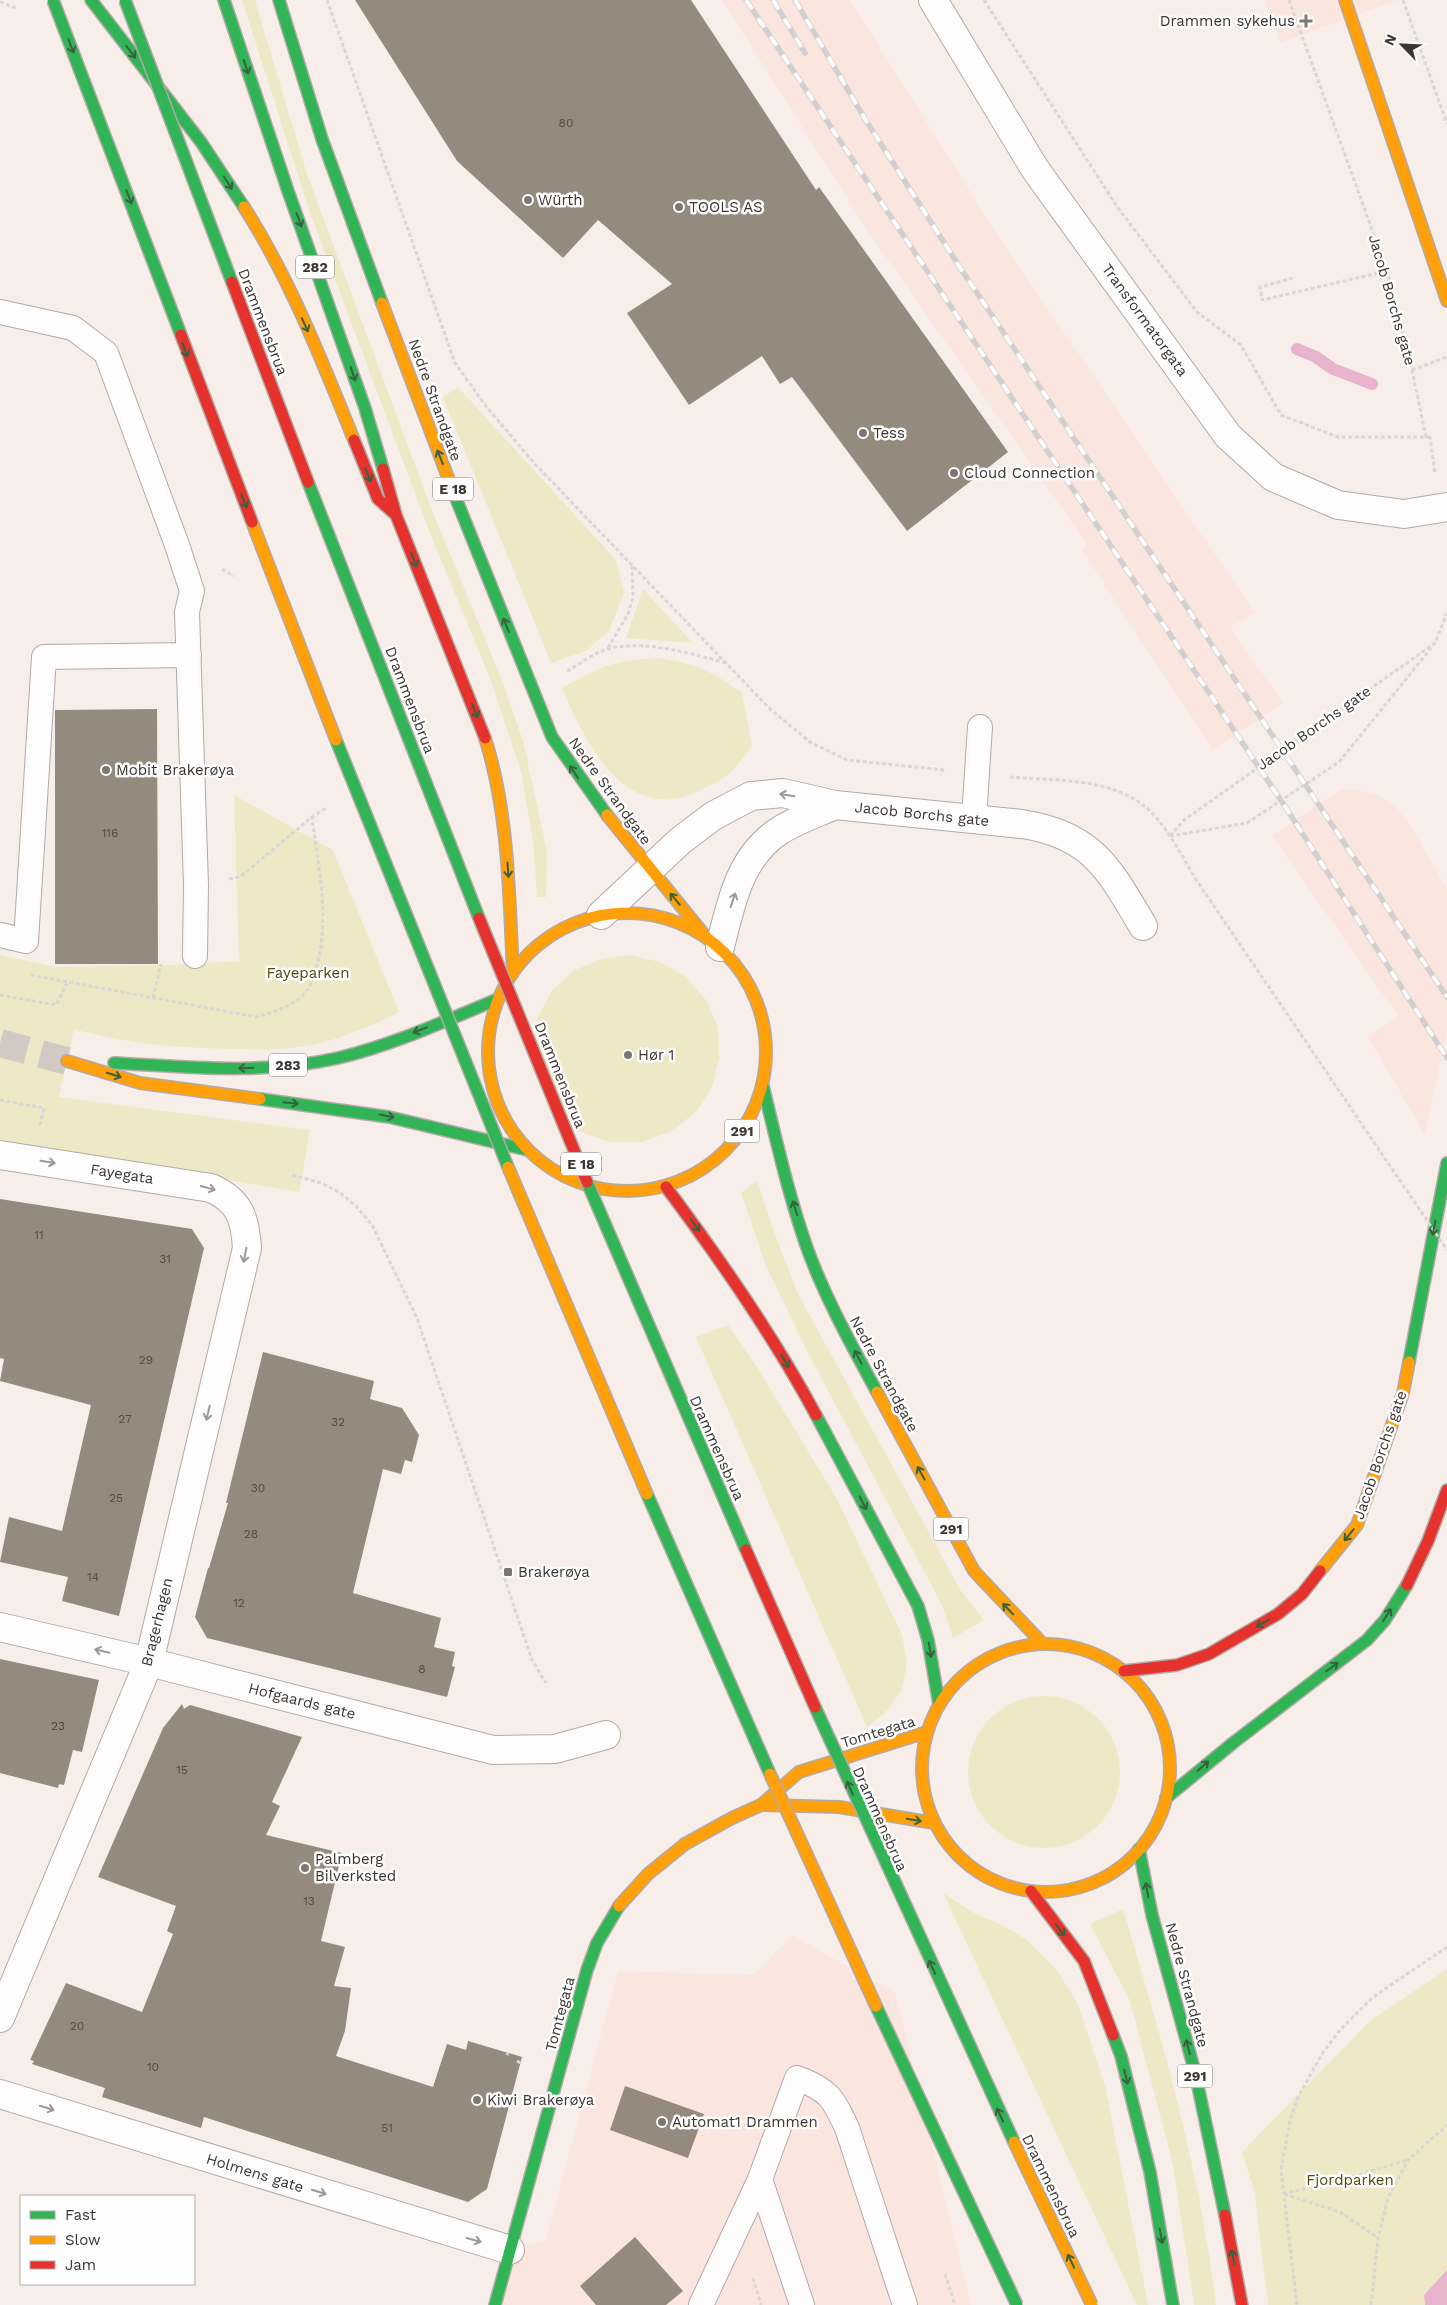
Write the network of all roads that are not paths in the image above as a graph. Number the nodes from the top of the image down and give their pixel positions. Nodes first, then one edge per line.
1 (53, 0) edge
2 (91, 0) edge
3 (125, 0) edge
4 (224, 0) edge
5 (279, 0) edge
6 (933, 0) edge
7 (1345, 0) edge
8 (1447, 301) edge
9 (0, 312) edge
10 (1444, 508) edge
11 (396, 515) junction
12 (188, 655) junction
13 (980, 727) dead end
14 (835, 805) junction
15 (974, 818) junction
16 (649, 869) junction
17 (601, 915) junction
18 (1143, 926) dead end
19 (0, 935) edge
20 (713, 942) junction
21 (195, 956) dead end
22 (513, 973) junction
23 (498, 999) junction
24 (763, 1086) junction
25 (528, 1150) junction
26 (0, 1155) edge
27 (1447, 1164) edge
28 (666, 1186) junction
29 (237, 1208) joint
30 (1447, 1490) edge
31 (0, 1627) edge
32 (1042, 1643) junction
33 (149, 1662) junction
34 (1124, 1671) junction
35 (939, 1704) junction
36 (927, 1732) junction
37 (606, 1735) dead end
38 (1166, 1798) junction
39 (761, 1804) junction
40 (934, 1823) junction
41 (1140, 1849) junction
42 (1031, 1892) junction
43 (0, 2018) edge
44 (0, 2094) edge
45 (760, 2179) junction
46 (510, 2250) junction
47 (495, 2305) edge
48 (701, 2305) edge
49 (802, 2305) edge
50 (905, 2305) edge
51 (1016, 2305) edge
52 (1092, 2305) edge
53 (1173, 2305) edge
54 (1242, 2305) edge

1 -> 51 main road, bridge
2 -> 11 main road
52 -> 3 main road, Drammensbrua / E 18, bridge
4 -> 11 main road, 282
16 -> 5 main road, Nedre Strandgate / E 18
6 - 10 street, Transformatorgata
7 - 8 main road
9 - 12 lane
11 -> 22 main road
12 - 19 lane
12 - 21 lane
13 - 15 lane
14 - 15 street, Jacob Borchs gate
14 -> 16 street, Jacob Borchs gate
20 -> 14 street, Jacob Borchs gate
15 - 18 street, Jacob Borchs gate
16 - 17 street, Jacob Borchs gate
20 -> 16 main road, Nedre Strandgate / E 18
17 - 20 main road, 291
17 - 22 main road, 291
20 - 24 main road, 291
22 - 23 main road, 291
23 - 25 main road, 291
23 -> 25 main road, 283
24 - 28 main road, 291
32 -> 24 main road, Nedre Strandgate / 291
25 - 28 main road, 291
26 -> 29 street, Fayegata
27 -> 34 main road, Jacob Borchs gate
28 -> 35 main road
29 -> 33 street, Bragerhagen
38 -> 30 main road
33 -> 31 street, Hofgaards gate
32 - 34 main road
32 - 35 main road
33 - 37 street, Hofgaards gate
33 - 43 street, Bragerhagen
34 - 38 main road
35 - 36 main road
36 - 39 main road, Tomtegata
36 - 40 main road
38 - 41 main road
39 -> 40 main road, Tomtegata
39 - 46 main road, Tomtegata
40 - 42 main road
41 - 42 main road
54 -> 41 main road, Nedre Strandgate / 291
42 -> 53 main road
44 -> 46 street, Holmens gate
45 - 48 lane
45 - 49 lane
45 - 50 lane
46 - 47 main road, Tomtegata

